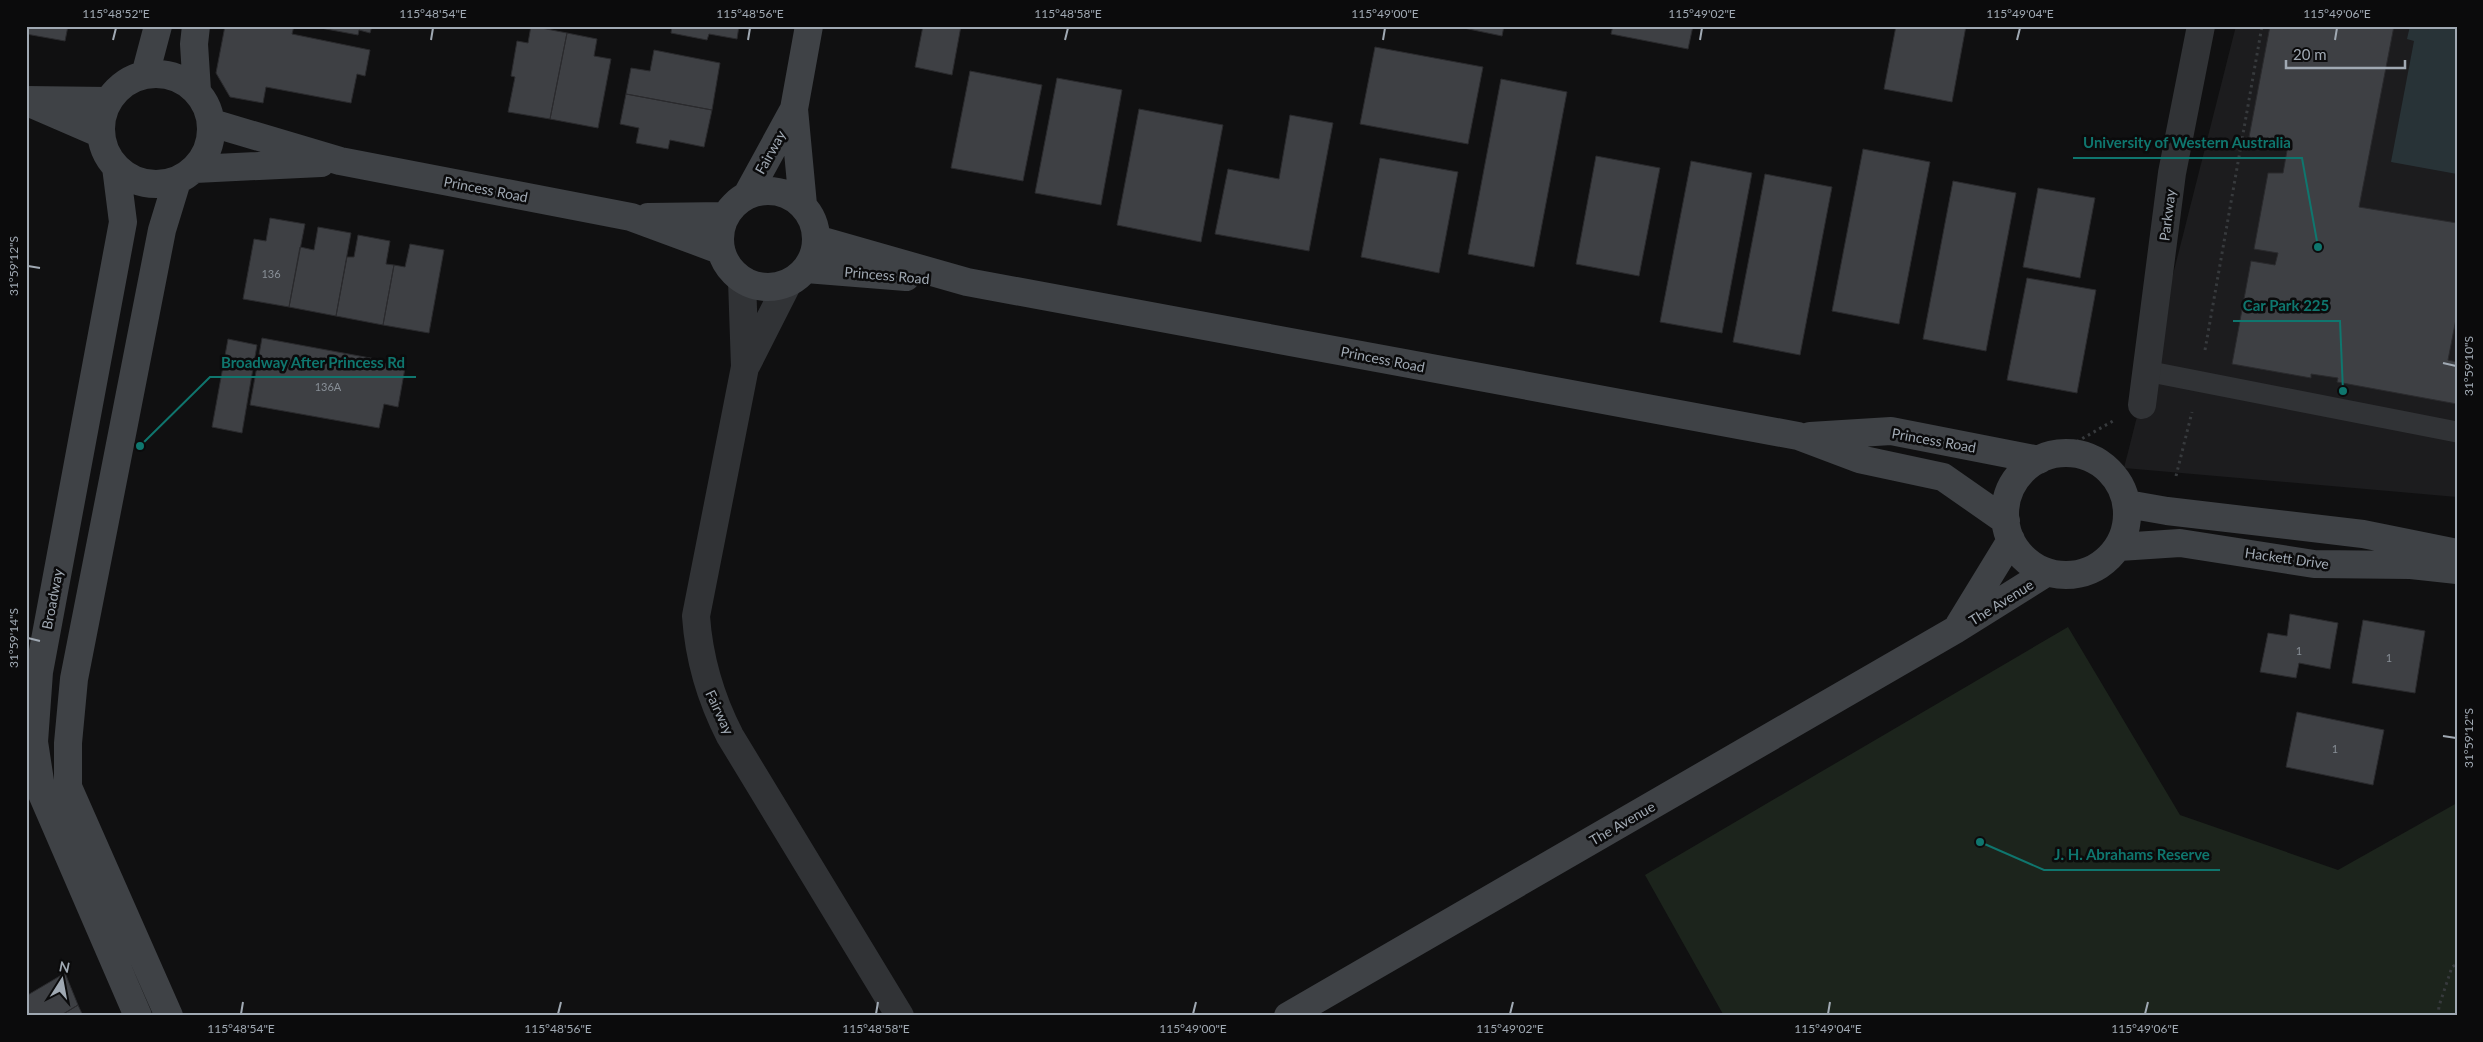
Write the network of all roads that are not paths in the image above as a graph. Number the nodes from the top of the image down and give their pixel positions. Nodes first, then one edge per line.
1 (158, 26) edge
2 (196, 26) edge
3 (809, 26) edge
4 (2201, 26) edge
5 (145, 74) junction
6 (197, 91) junction
7 (26, 101) edge
8 (108, 101) junction
9 (794, 109) junction
10 (212, 123) junction
11 (101, 134) junction
12 (340, 161) junction
13 (116, 168) junction
14 (186, 175) junction
15 (746, 195) junction
16 (803, 205) junction
17 (725, 216) junction
18 (632, 217) junction
19 (816, 239) junction
20 (720, 250) junction
21 (797, 276) junction
22 (742, 280) junction
23 (967, 282) junction
24 (745, 368) junction
25 (2146, 371) junction
26 (2142, 405) road end
27 (2457, 432) edge
28 (1798, 436) junction
29 (2047, 457) junction
30 (2127, 504) junction
31 (2008, 530) junction
32 (2119, 547) junction
33 (2457, 553) edge
34 (2457, 570) edge
35 (2046, 574) junction
36 (1955, 630) junction
37 (68, 787) junction
38 (34, 796) edge
39 (138, 1016) edge
40 (169, 1016) edge
41 (900, 1016) edge
42 (1288, 1016) edge

1 - 5 main road
2 - 6 main road
3 - 9 main road, Fairway
4 - 25 street, Parkway
5 - 6 main road
5 - 8 main road
6 - 10 main road
7 - 8 main road
7 - 11 main road
8 - 11 main road
9 - 15 main road, Fairway
9 - 16 main road, Fairway
10 - 12 main road, Princess Road
10 - 14 main road
11 - 13 main road
12 - 14 main road, Princess Road
12 - 18 main road, Princess Road
13 - 14 main road
13 - 38 main road, Broadway
14 - 37 main road
15 - 16 main road
15 - 17 main road
16 - 19 main road
17 - 18 main road
17 - 20 main road
18 - 20 main road
19 - 21 main road
19 - 23 main road, Princess Road
20 - 22 main road
21 - 22 main road
21 - 23 main road, Princess Road
21 - 24 street, Fairway
22 - 24 street, Fairway
23 - 28 main road, Princess Road
24 - 41 street, Fairway
25 - 26 street, Parkway
25 - 27 lane
28 - 29 main road, Princess Road
28 - 31 main road, Princess Road
29 - 30 main road
29 - 31 main road
30 - 32 main road
30 - 33 main road
31 - 35 main road
31 - 36 main road, The Avenue
32 - 34 main road, Hackett Drive
32 - 35 main road
35 - 36 main road, The Avenue
36 - 42 main road, The Avenue
37 - 38 street
37 - 40 main road
38 - 39 main road, Broadway

